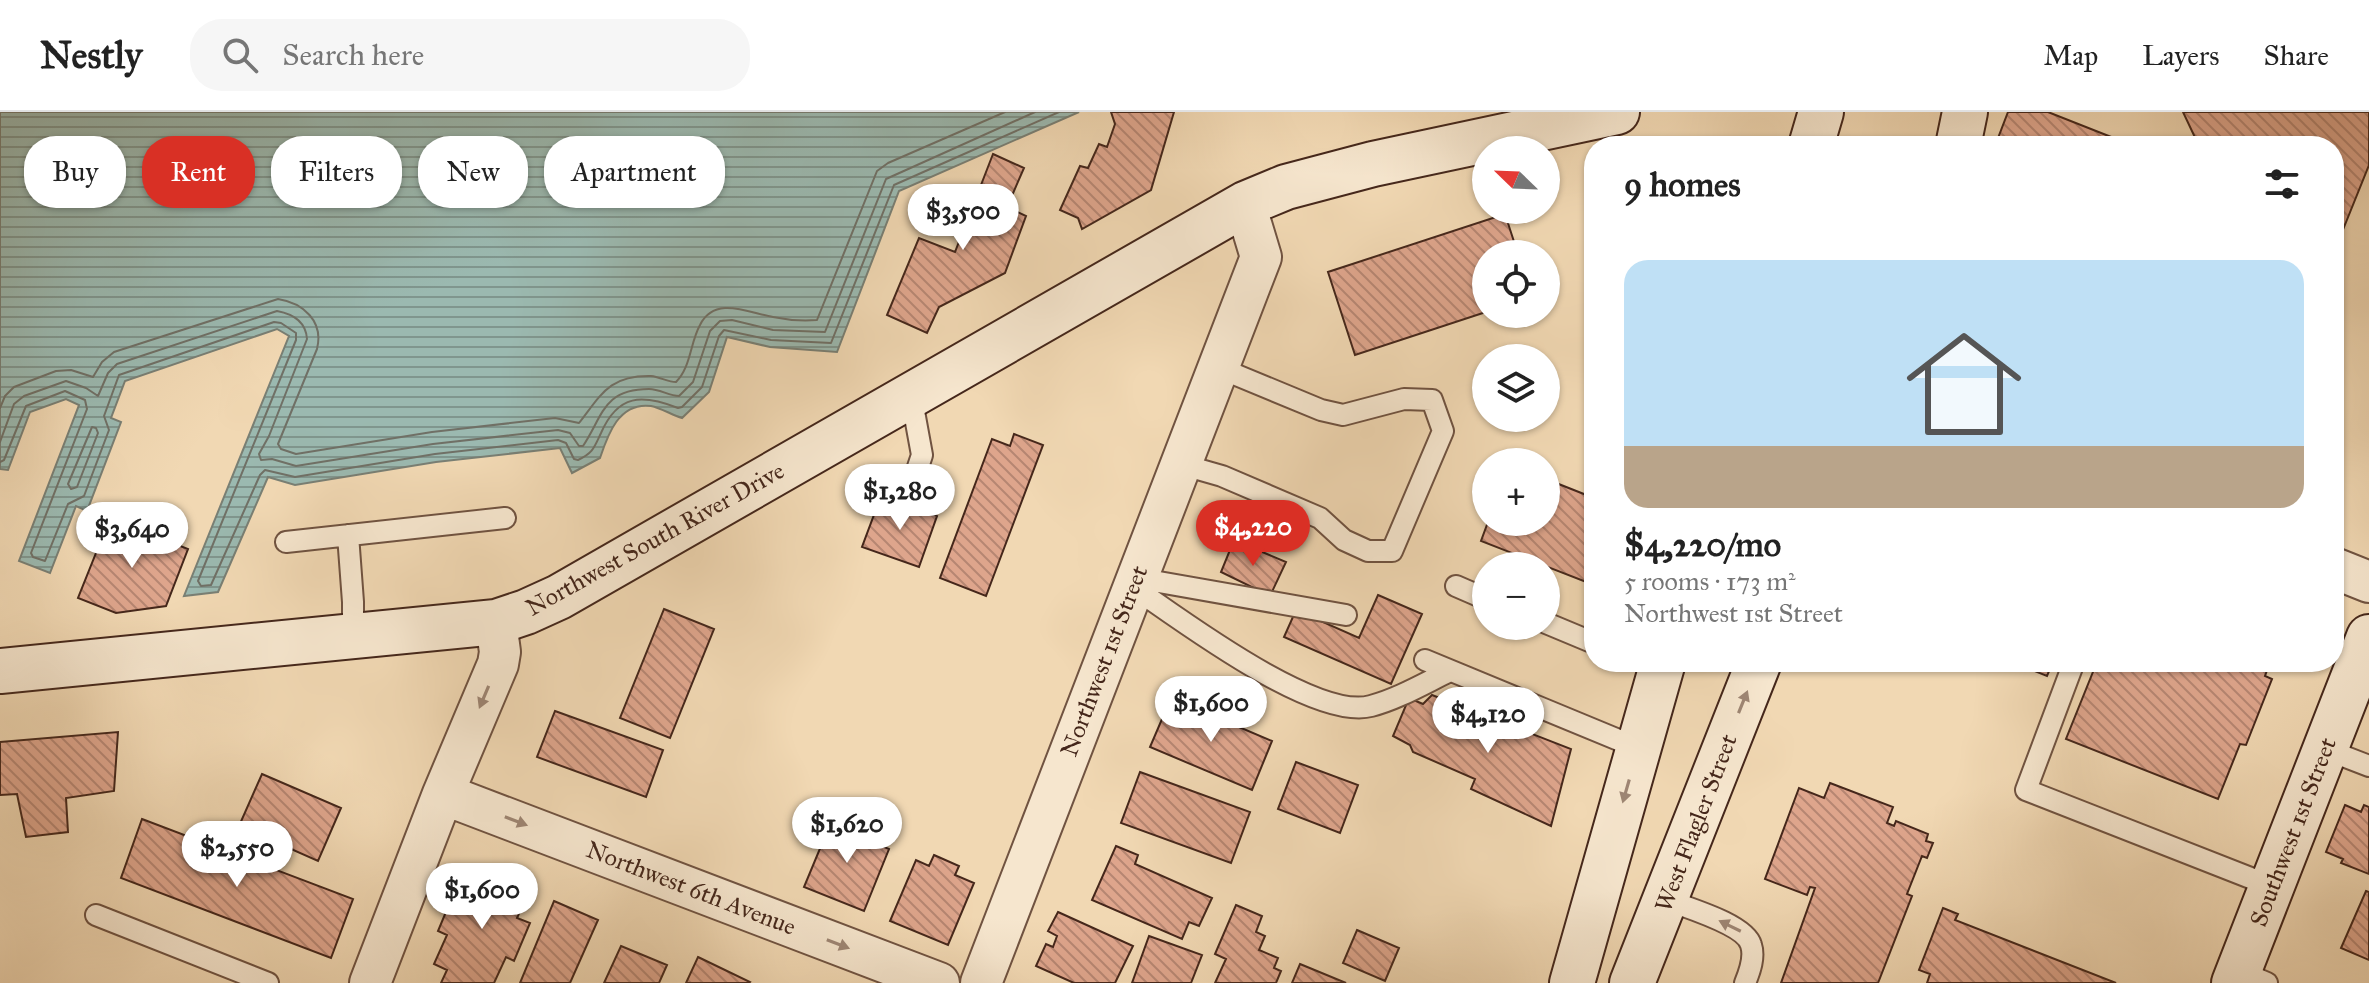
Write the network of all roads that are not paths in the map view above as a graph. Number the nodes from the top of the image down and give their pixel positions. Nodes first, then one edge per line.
1 (1617, 112) edge
2 (1821, 112) edge
3 (1965, 112) edge
4 (1814, 136) edge
5 (1960, 136) edge
6 (1245, 204) junction
7 (1217, 367) junction
8 (911, 395) junction
9 (1180, 464) junction
10 (908, 497) dead end
11 (505, 518) dead end
12 (348, 535) junction
13 (286, 542) dead end
14 (2344, 572) edge
15 (1134, 582) junction
16 (2369, 582) edge
17 (1456, 586) dead end
18 (1472, 593) edge
19 (1346, 615) dead end
20 (496, 622) junction
21 (1560, 629) edge
22 (353, 636) junction
23 (2369, 637) edge
24 (1584, 639) edge
25 (1425, 660) dead end
26 (0, 671) edge
27 (1450, 671) junction
28 (1654, 672) edge
29 (1755, 672) edge
30 (2070, 672) edge
31 (1638, 748) junction
32 (2325, 749) junction
33 (2369, 766) edge
34 (443, 794) junction
35 (2271, 886) junction
36 (1667, 900) junction
37 (96, 915) dead end
38 (2247, 979) edge
39 (268, 983) edge
40 (370, 983) edge
41 (939, 983) edge
42 (981, 983) edge
43 (1572, 983) edge
44 (1632, 983) edge
45 (1745, 983) edge

1 - 6 street, Northwest South River Drive
2 - 4 street
3 - 5 street
6 - 7 street, Northwest 1st Street
6 - 8 street, Northwest South River Drive
7 - 9 street, Northwest 1st Street
7 - 9 lane
8 - 10 lane
8 - 20 street, Northwest South River Drive
9 - 15 street, Northwest 1st Street
11 - 12 lane
12 - 13 lane
12 - 22 lane
14 - 16 street
15 - 19 lane
15 - 27 lane
15 - 42 street, Northwest 1st Street
17 - 18 lane
20 - 22 street, Northwest South River Drive
20 -> 34 street
21 - 24 lane
22 - 26 street, Northwest South River Drive
23 - 32 street, Southwest 1st Street
25 - 27 lane
27 - 31 lane
28 - 31 street
36 -> 29 street, West Flagler Street
30 - 35 lane
31 -> 43 street
32 - 33 lane
32 - 35 street, Southwest 1st Street
34 - 40 street
34 -> 41 street, Northwest 6th Avenue
35 - 38 street, Southwest 1st Street
36 - 44 street, West Flagler Street
45 -> 36 lane
37 - 39 lane

